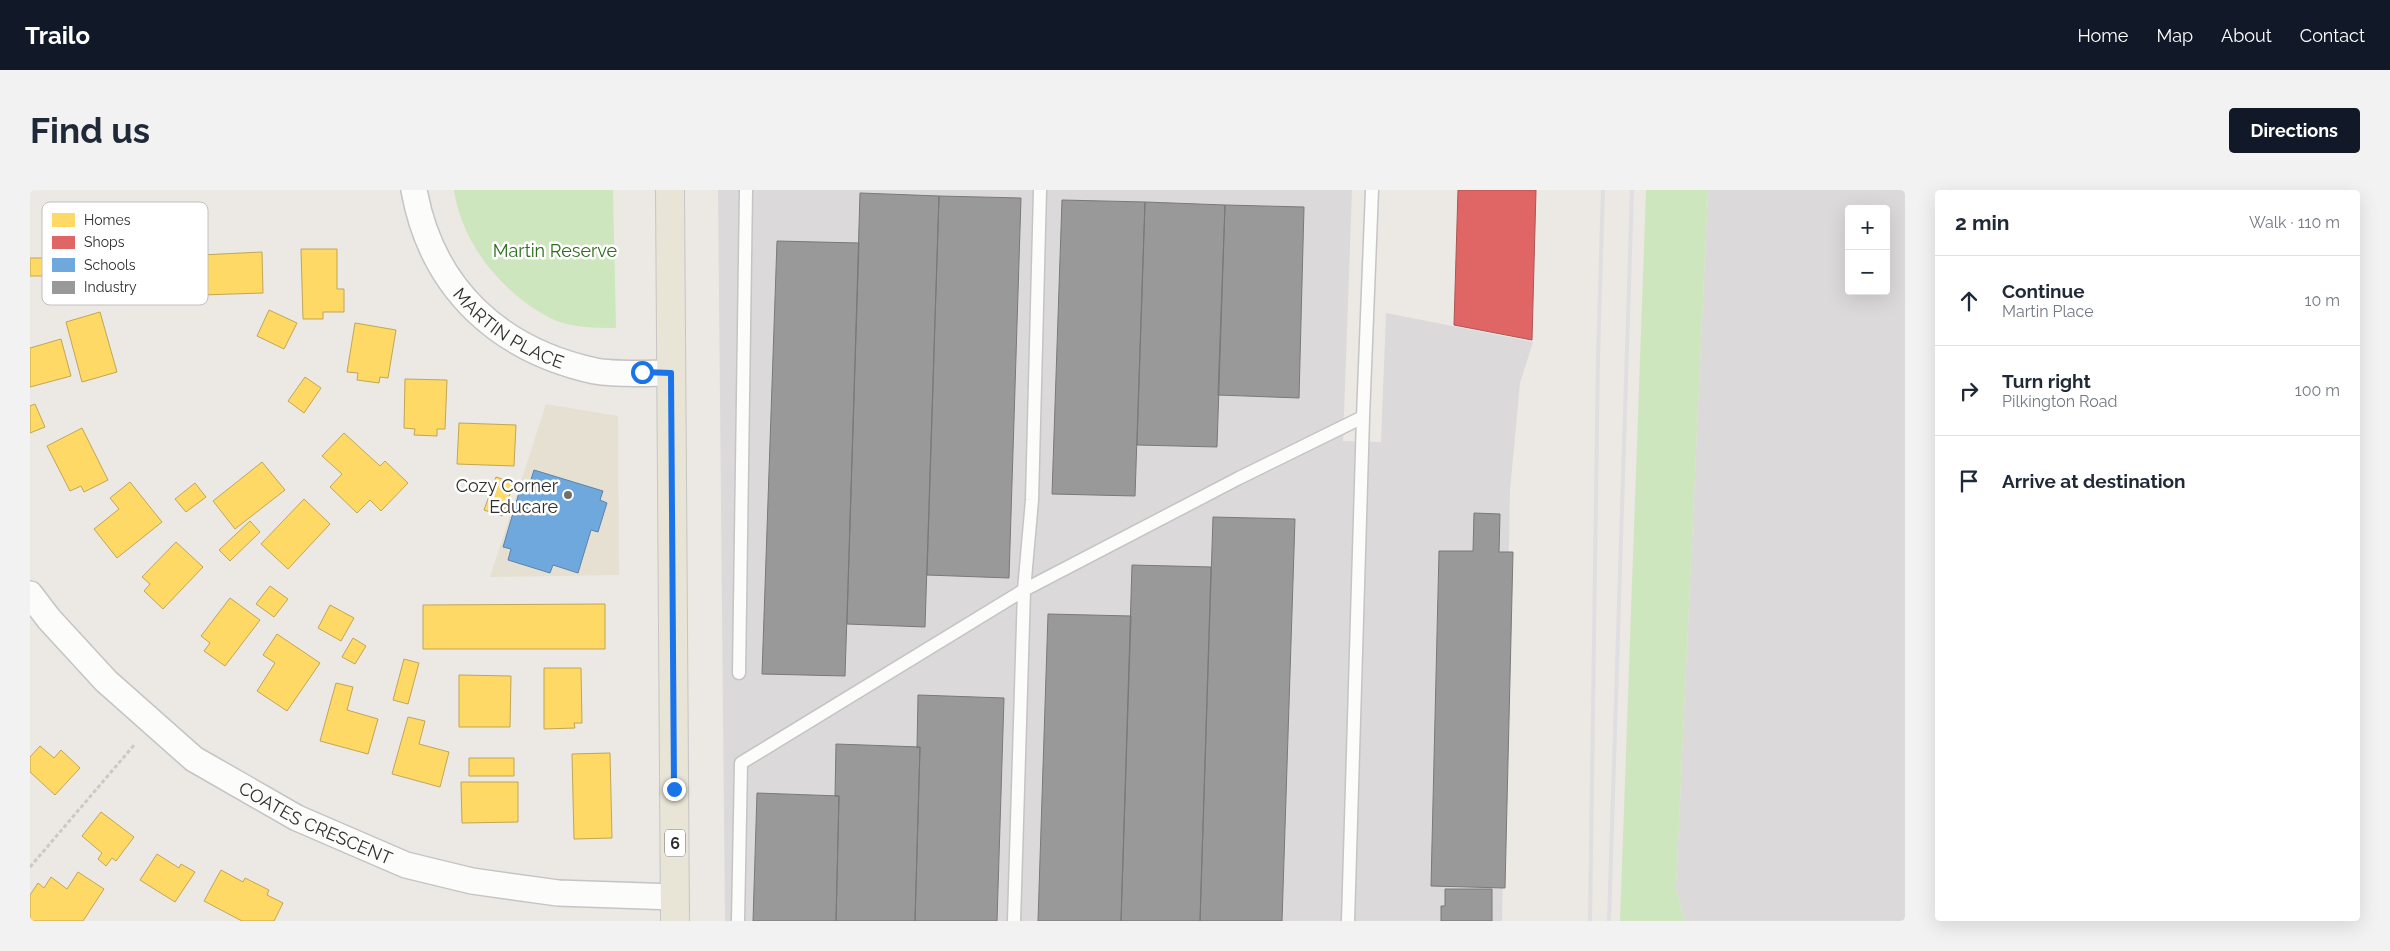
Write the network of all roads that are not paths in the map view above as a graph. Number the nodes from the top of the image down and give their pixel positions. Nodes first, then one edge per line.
1 (414, 190) edge
2 (670, 190) edge
3 (746, 190) edge
4 (1040, 190) edge
5 (1372, 190) edge
6 (671, 373) junction
7 (1363, 417) junction
8 (1024, 590) junction
9 (30, 594) edge
10 (740, 674) dead end
11 (675, 909) edge
12 (738, 921) edge
13 (1014, 921) edge
14 (1348, 921) edge

1 - 6 street, MARTIN PLACE
2 - 6 main road, 6
3 - 10 lane
4 - 8 lane
5 - 7 lane
6 - 11 main road, 6
7 - 8 lane
7 - 14 lane
8 - 12 lane
8 - 13 lane
9 - 11 street, COATES CRESCENT

